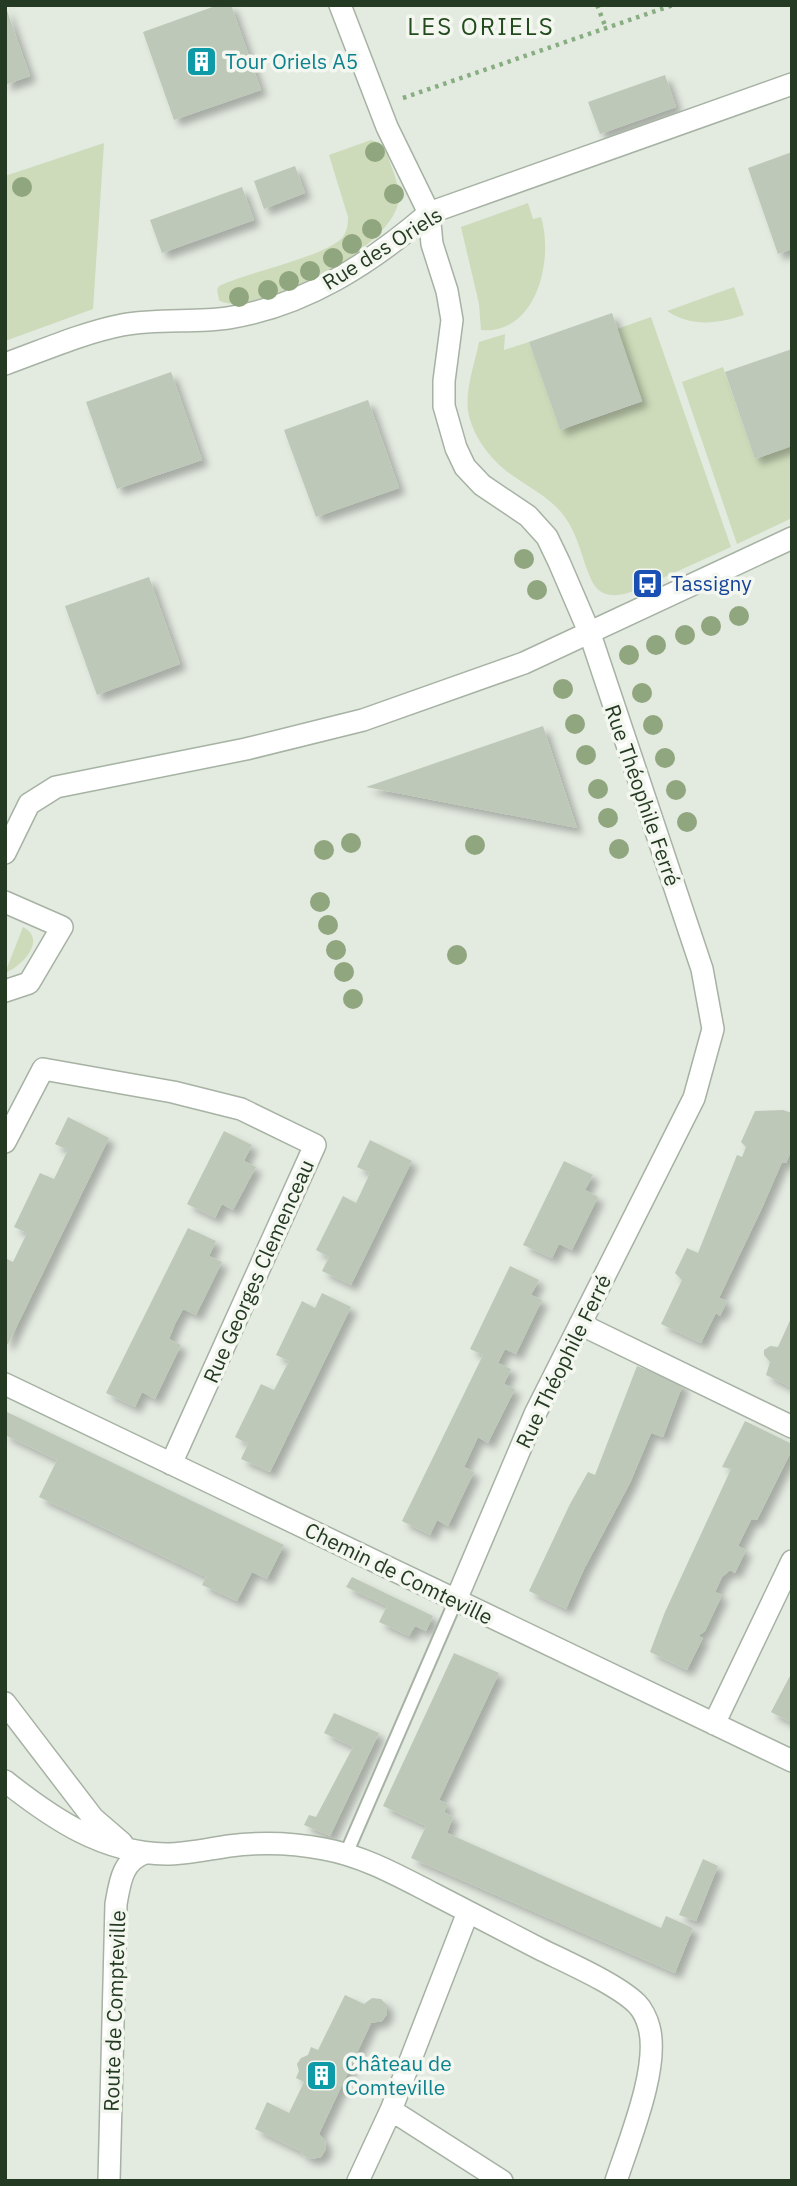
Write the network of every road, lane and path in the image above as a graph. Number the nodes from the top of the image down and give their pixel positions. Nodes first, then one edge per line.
1 (340, 5) edge
2 (597, 5) edge
3 (673, 5) edge
4 (606, 29) junction
5 (792, 84) edge
6 (379, 106) junction
7 (429, 214) junction
8 (5, 363) edge
9 (792, 538) edge
10 (590, 634) junction
11 (5, 853) edge
12 (5, 902) edge
13 (5, 990) edge
14 (5, 1142) edge
15 (580, 1324) junction
16 (5, 1384) edge
17 (792, 1427) edge
18 (171, 1464) junction
19 (792, 1560) edge
20 (456, 1600) junction
21 (5, 1703) edge
22 (714, 1724) junction
23 (792, 1761) edge
24 (5, 1781) edge
25 (145, 1853) junction
26 (346, 1854) junction
27 (468, 1912) junction
28 (391, 2110) junction
29 (109, 2181) edge
30 (358, 2181) edge
31 (502, 2181) edge
32 (616, 2181) edge

1 - 6 street, Rue Théophile Ferré
2 - 4 path
3 - 4 path
4 - 6 path
5 - 7 street, Rue des Oriels
6 - 7 street, Rue Théophile Ferré
7 - 8 street, Rue des Oriels
7 - 10 street, Rue Théophile Ferré
9 - 10 street
10 - 11 street
10 - 15 street, Rue Théophile Ferré
12 - 13 street
14 - 18 street, Rue Georges Clemenceau
15 - 17 street
15 - 20 street, Rue Théophile Ferré
16 - 18 street, Chemin de Comteville
18 - 20 street, Chemin de Comteville
19 - 22 street
20 - 22 street, Chemin de Comteville
20 - 26 lane
21 - 25 street
22 - 23 street, Chemin de Comteville
24 - 25 street
25 - 26 street
25 - 29 street, Route de Compteville
26 - 27 street
27 - 28 street
27 - 32 street
28 - 30 street
28 - 31 street

